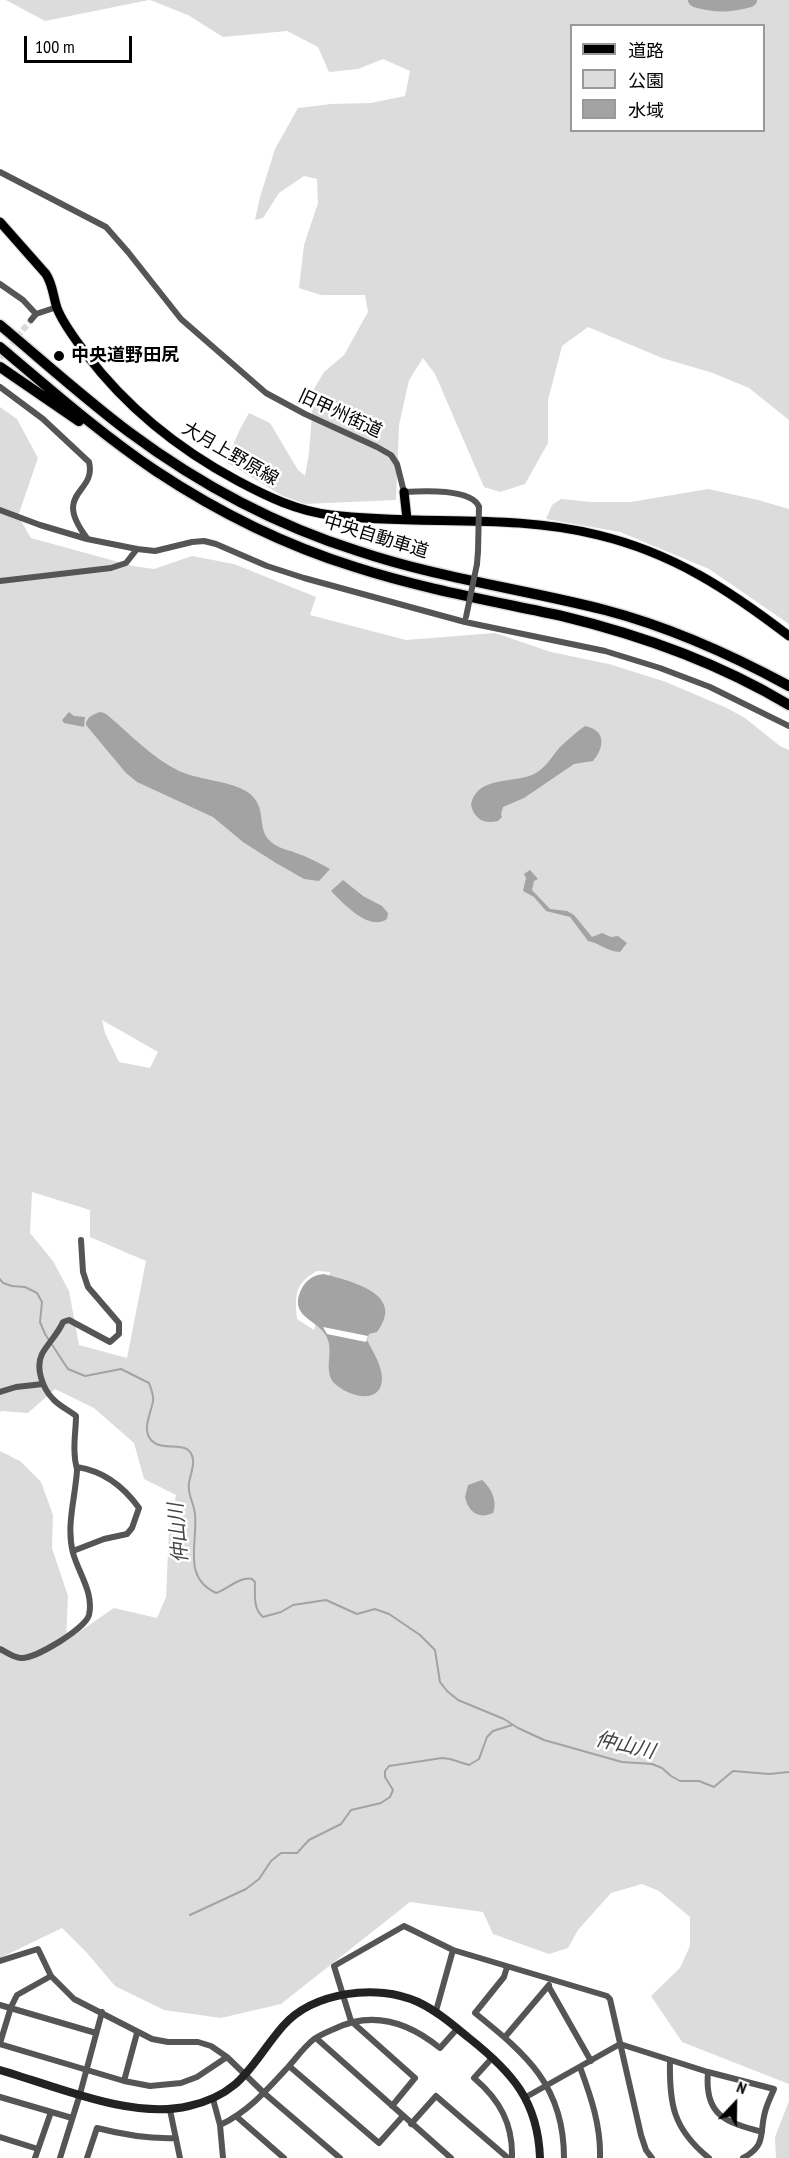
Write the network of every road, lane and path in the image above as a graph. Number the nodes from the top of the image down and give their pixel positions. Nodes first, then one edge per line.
1 (0, 172) edge
2 (0, 222) edge
3 (0, 284) edge
4 (57, 307) junction
5 (36, 314) junction
6 (31, 320) tunnel mouth
7 (0, 325) edge
8 (0, 347) edge
9 (0, 367) edge
10 (0, 387) edge
11 (155, 470) junction
12 (404, 492) junction
13 (0, 510) edge
14 (407, 519) junction
15 (87, 539) junction
16 (137, 549) junction
17 (0, 581) edge
18 (465, 620) junction
19 (789, 636) edge
20 (789, 686) edge
21 (789, 705) edge
22 (789, 726) edge
23 (81, 1240) dead end
24 (43, 1384) junction
25 (0, 1392) edge
26 (77, 1467) junction
27 (73, 1551) junction
28 (0, 1649) edge
29 (453, 1950) junction
30 (0, 1961) edge
31 (507, 1967) junction
32 (51, 1976) junction
33 (549, 1979) junction
34 (549, 1987) junction
35 (344, 1996) junction
36 (0, 2005) edge
37 (10, 2007) junction
38 (436, 2011) junction
39 (102, 2012) junction
40 (351, 2021) junction
41 (457, 2029) junction
42 (137, 2032) junction
43 (96, 2033) junction
44 (316, 2037) junction
45 (505, 2037) junction
46 (0, 2044) edge
47 (620, 2044) junction
48 (227, 2056) junction
49 (492, 2058) junction
50 (670, 2060) junction
51 (591, 2061) junction
52 (289, 2066) junction
53 (580, 2067) junction
54 (0, 2070) edge
55 (86, 2070) junction
56 (708, 2072) junction
57 (247, 2075) junction
58 (124, 2081) junction
59 (547, 2085) junction
60 (264, 2092) junction
61 (80, 2094) junction
62 (0, 2097) edge
63 (526, 2097) junction
64 (213, 2099) junction
65 (392, 2106) junction
66 (170, 2110) junction
67 (51, 2112) junction
68 (403, 2116) junction
69 (237, 2117) junction
70 (72, 2118) junction
71 (411, 2124) junction
72 (220, 2125) junction
73 (762, 2132) junction
74 (0, 2137) edge
75 (176, 2138) junction
76 (38, 2149) junction
77 (225, 2157) edge
78 (35, 2158) edge
79 (60, 2158) edge
80 (87, 2158) edge
81 (180, 2158) edge
82 (284, 2158) edge
83 (340, 2158) edge
84 (451, 2158) edge
85 (508, 2158) edge
86 (513, 2158) edge
87 (540, 2158) edge
88 (564, 2158) edge
89 (600, 2158) edge
90 (652, 2158) edge
91 (709, 2158) edge
92 (743, 2158) edge

1 - 12 street, 旧甲州街道
2 - 4 main road, 大月上野原線
3 - 5 street
4 - 5 street
4 - 14 main road, 大月上野原線
5 - 6 street
7 - 20 highway, 中央自動車道
8 - 11 highway, 中央自動車道
9 - 11 highway
10 - 15 street
11 - 21 highway, 中央自動車道
12 - 14 main road
12 - 18 street, bridge
13 - 15 street
14 - 19 main road, 大月上野原線
15 - 16 street
16 - 17 street
16 - 18 street
18 - 22 street
23 - 24 street
24 - 25 street
24 - 26 street
26 - 27 street
26 - 27 street
27 - 28 street
29 - 31 street
29 - 35 street
29 - 38 street
30 - 32 street
31 - 33 street
31 - 45 street
32 - 37 street
32 - 39 street
33 - 34 street
33 - 47 street
34 - 45 street
34 - 51 street
35 - 38 street
35 - 40 street
35 - 57 street
36 - 37 street
37 - 43 street
37 - 46 street
38 - 41 street
39 - 42 street
39 - 43 street
40 - 41 street
40 - 44 street
40 - 65 street
41 - 49 street
42 - 48 street
42 - 58 street
43 - 55 street
44 - 52 street
44 - 65 street
45 - 59 street
46 - 55 street
47 - 50 street
47 - 51 street
47 - 90 street
48 - 57 street
48 - 58 street
49 - 63 street
49 - 86 street
50 - 56 street
50 - 91 street
51 - 53 street
52 - 60 street
52 - 68 street
53 - 59 street
53 - 89 street
54 - 61 street
55 - 58 street
55 - 61 street
56 - 73 street
56 - 73 street
57 - 60 street
57 - 64 street
59 - 63 street
59 - 88 street
60 - 69 street
60 - 83 street
61 - 66 street
61 - 70 street
62 - 67 street
63 - 87 street
64 - 66 street
64 - 72 street
65 - 68 street
66 - 75 street
67 - 70 street
67 - 76 street
68 - 71 street
69 - 72 street
69 - 82 street
70 - 79 street
71 - 84 street
71 - 85 street
72 - 77 street
73 - 92 street
74 - 76 street
75 - 80 street
75 - 81 street
76 - 78 street

